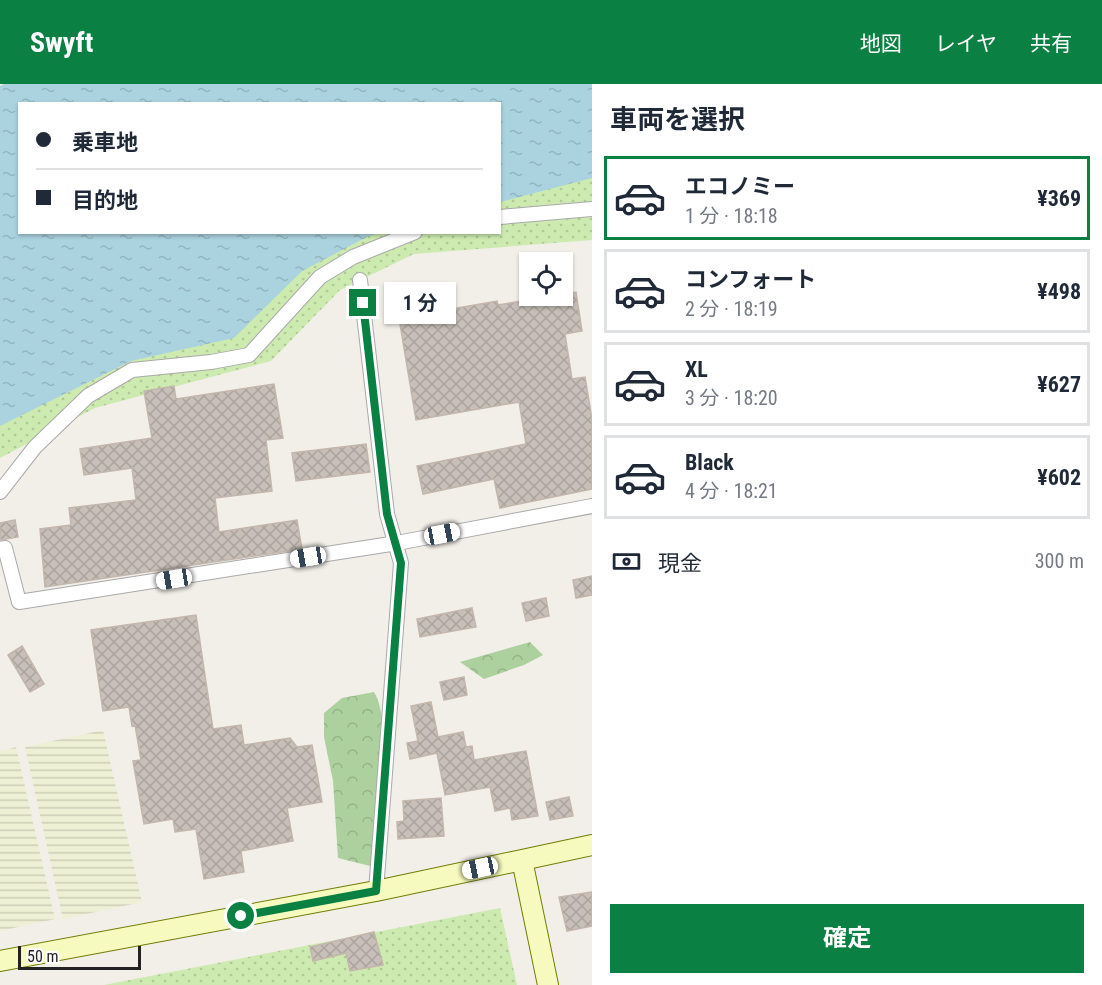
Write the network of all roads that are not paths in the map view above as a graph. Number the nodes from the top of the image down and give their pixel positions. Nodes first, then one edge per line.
1 (592, 209) edge
2 (501, 217) edge
3 (410, 234) edge
4 (360, 280) dead end
5 (0, 492) edge
6 (592, 506) edge
7 (397, 543) junction
8 (0, 549) edge
9 (592, 845) edge
10 (522, 860) junction
11 (376, 891) junction
12 (0, 962) edge
13 (548, 985) edge

1 - 2 street
3 - 5 street
4 - 7 street
6 - 7 street
7 - 8 street
7 - 11 street
9 - 10 street
10 - 11 street
10 - 13 street
11 - 12 street

